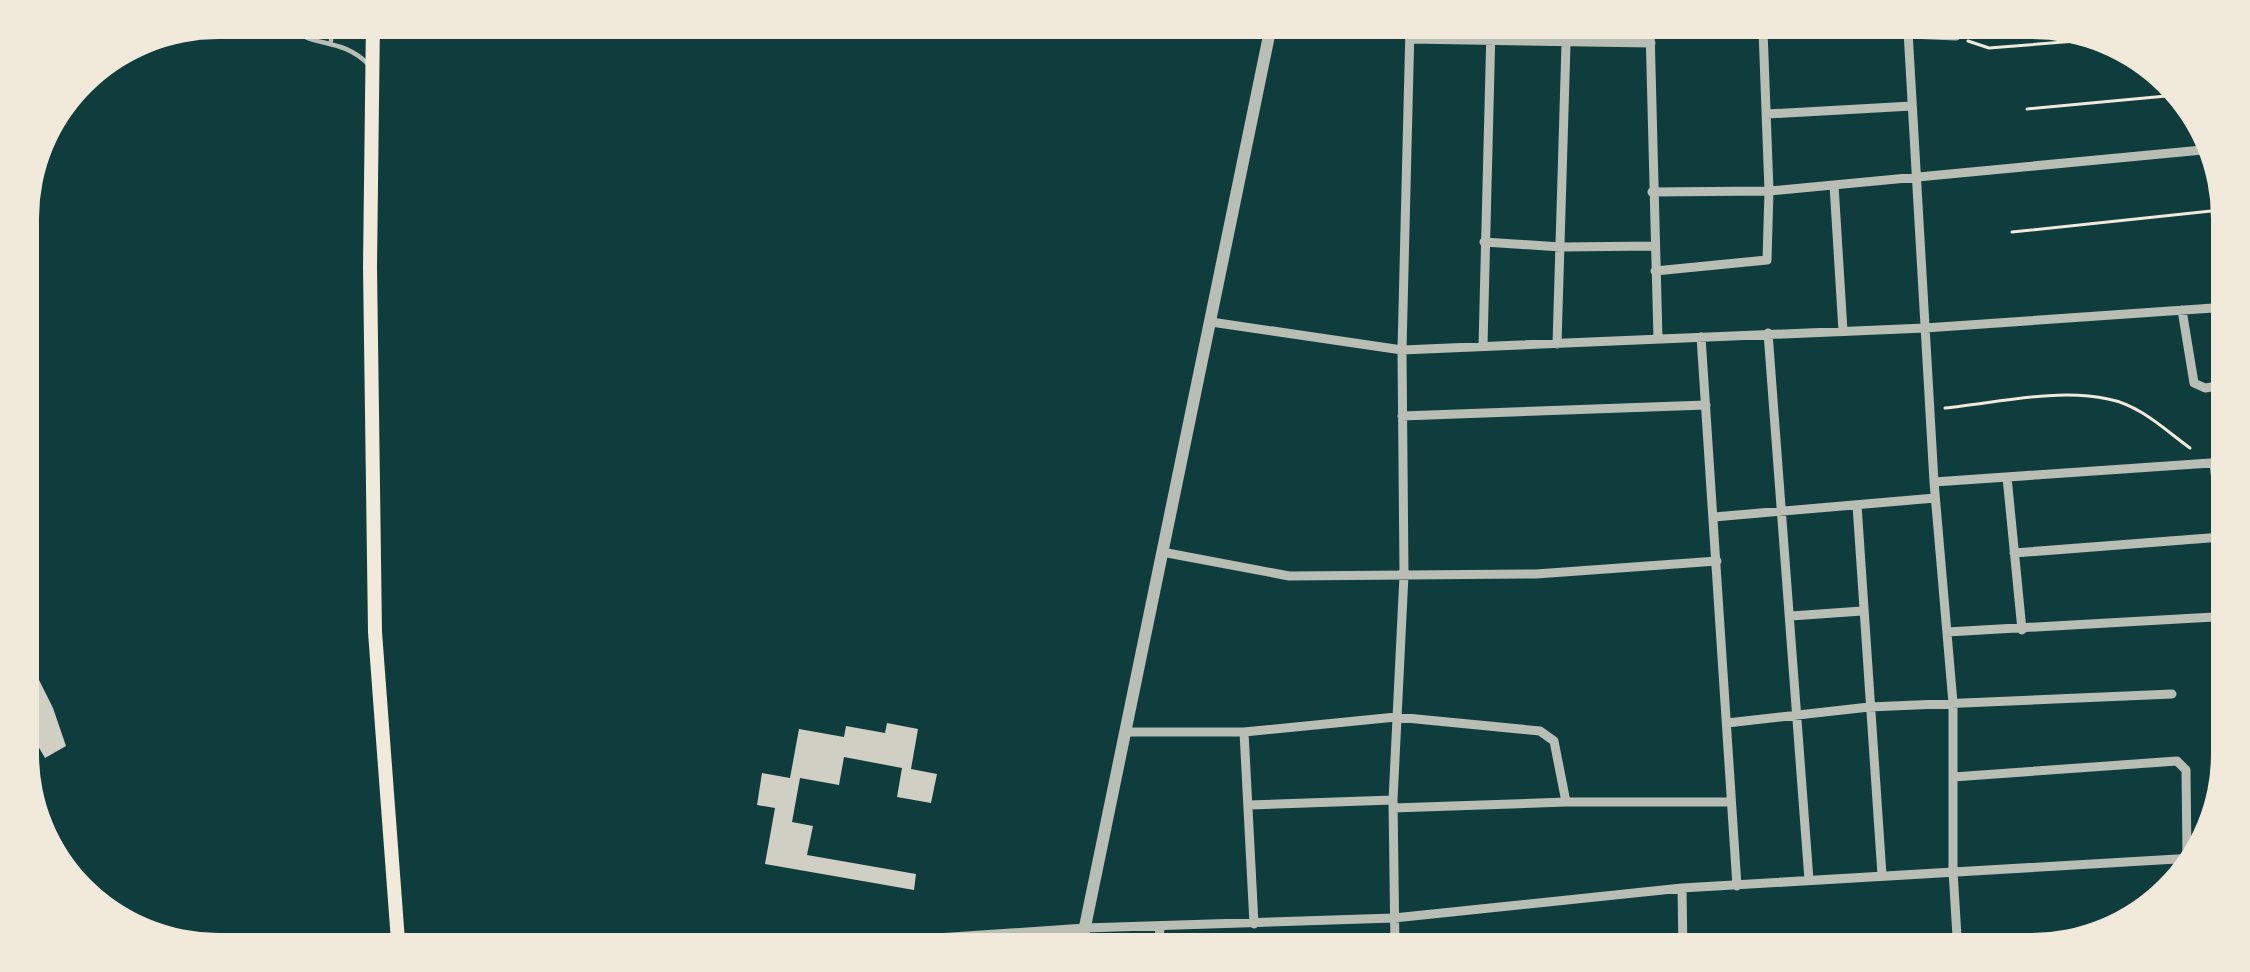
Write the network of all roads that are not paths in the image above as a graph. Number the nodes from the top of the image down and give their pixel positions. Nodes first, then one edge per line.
1 (316, 39) edge
2 (372, 39) edge
3 (1268, 39) edge
4 (1410, 39) edge
5 (1459, 39) edge
6 (1491, 39) edge
7 (1651, 39) edge
8 (1763, 39) edge
9 (1908, 39) edge
10 (331, 41) joint
11 (1491, 43) junction
12 (1651, 43) junction
13 (1566, 44) junction
14 (371, 67) junction
15 (1912, 106) junction
16 (1767, 114) junction
17 (2197, 150) edge
18 (1917, 177) junction
19 (1834, 185) junction
20 (1769, 191) junction
21 (1652, 193) junction
22 (1484, 242) junction
23 (1654, 246) junction
24 (1561, 247) junction
25 (1655, 271) junction
26 (2211, 308) edge
27 (2182, 310) junction
28 (1211, 322) junction
29 (1925, 328) junction
30 (1844, 331) junction
31 (1768, 334) junction
32 (1701, 337) junction
33 (1658, 339) junction
34 (1557, 344) junction
35 (1484, 346) junction
36 (1402, 350) junction
37 (2211, 387) edge
38 (1706, 406) junction
39 (1402, 416) junction
40 (2211, 463) edge
41 (2007, 477) junction
42 (1934, 482) junction
43 (1935, 498) junction
44 (1857, 505) junction
45 (1783, 509) junction
46 (1714, 517) junction
47 (2211, 538) edge
48 (1162, 552) junction
49 (2014, 553) junction
50 (1718, 561) junction
51 (1404, 575) junction
52 (1862, 611) junction
53 (1791, 616) junction
54 (2211, 617) edge
55 (2022, 630) junction
56 (1947, 632) junction
57 (2172, 694) dead end
58 (1953, 703) junction
59 (1870, 707) junction
60 (1796, 716) junction
61 (1396, 717) junction
62 (1726, 723) junction
63 (1126, 732) junction
64 (1244, 732) junction
65 (1953, 777) junction
66 (1565, 802) junction
67 (1731, 802) junction
68 (1393, 804) junction
69 (1249, 805) junction
70 (2190, 837) edge
71 (2177, 859) edge
72 (1953, 871) junction
73 (1882, 875) junction
74 (1809, 880) junction
75 (1737, 886) junction
76 (1682, 888) junction
77 (1394, 918) junction
78 (1253, 924) junction
79 (1085, 928) junction
80 (1160, 928) junction
81 (397, 933) edge
82 (1011, 933) edge
83 (1084, 933) edge
84 (1159, 933) edge
85 (1394, 933) edge
86 (1683, 933) edge
87 (1957, 933) edge

1 - 10 lane
2 - 14 main road
3 - 28 street
4 - 36 street
5 - 11 street
6 - 11 street
7 - 12 street
8 - 16 street
9 - 15 street
10 - 14 lane
11 - 13 street
11 - 22 street
12 - 13 street
12 - 21 street
13 - 24 street
14 - 81 main road
15 - 16 street
15 - 18 street
16 - 20 street
17 - 18 street
18 - 19 street
18 - 29 street
19 - 20 street
19 - 30 street
20 - 21 street
20 - 25 street
21 - 23 street
22 - 24 street
22 - 35 street
23 - 24 street
23 - 25 street
24 - 34 street
25 - 33 street
26 - 27 street
27 - 29 street
27 - 37 street
28 - 36 street
28 - 48 street
29 - 30 street
29 - 42 street
30 - 31 street
31 - 32 street
31 - 45 street
32 - 33 street
32 - 38 street
33 - 34 street
34 - 35 street
35 - 36 street
36 - 39 street
38 - 39 street
38 - 46 street
39 - 51 street
40 - 41 street
41 - 42 street
41 - 49 street
42 - 43 street
43 - 44 street
43 - 56 street
44 - 45 street
44 - 52 street
45 - 46 street
45 - 53 street
46 - 50 street
47 - 49 street
48 - 51 street
48 - 63 street
49 - 55 street
50 - 51 street
50 - 62 street
51 - 61 street
52 - 53 street
52 - 59 street
53 - 60 street
54 - 55 street
55 - 56 street
56 - 58 street
57 - 58 street
58 - 59 street
58 - 65 street
59 - 60 street
59 - 73 street
60 - 62 street
60 - 74 street
61 - 64 street
61 - 66 street
61 - 68 street
62 - 67 street
63 - 64 street
63 - 79 street
64 - 69 street
65 - 70 street
65 - 72 street
66 - 67 street
66 - 68 street
67 - 75 street
68 - 69 street
68 - 77 street
69 - 78 street
71 - 72 street
72 - 73 street
72 - 87 street
73 - 74 street
74 - 75 street
75 - 76 street
76 - 77 street
76 - 86 street
77 - 78 street
77 - 85 street
78 - 80 street
79 - 80 street
79 - 82 street
79 - 83 street
80 - 84 street

